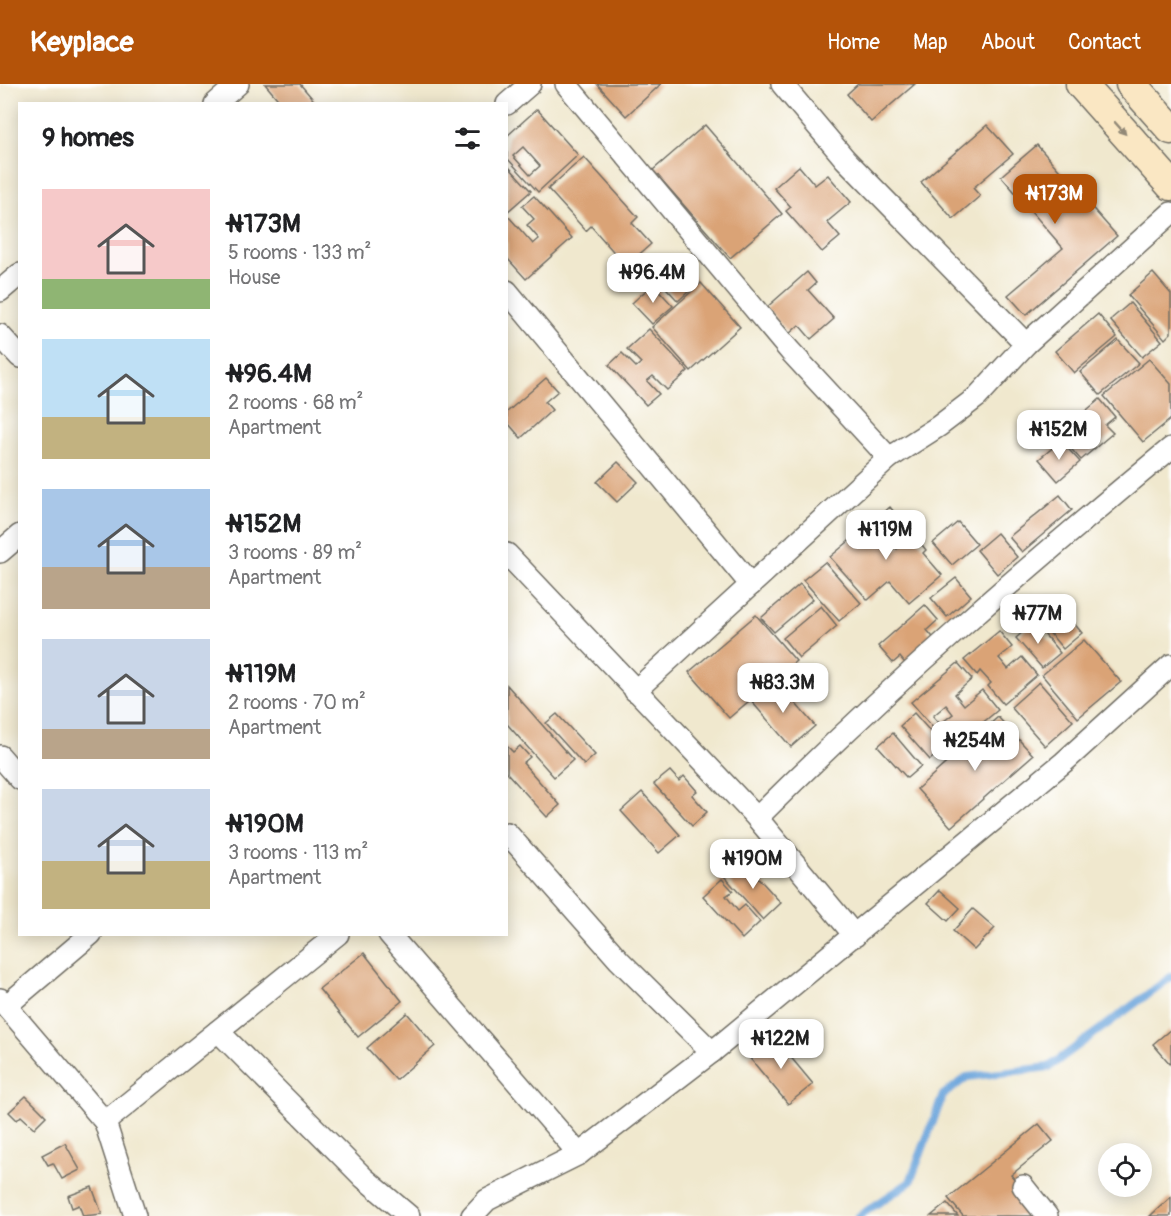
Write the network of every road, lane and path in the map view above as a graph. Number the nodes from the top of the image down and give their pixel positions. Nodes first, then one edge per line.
1 (238, 84) edge
2 (530, 84) edge
3 (566, 84) edge
4 (782, 84) edge
5 (1081, 84) edge
6 (1131, 84) edge
7 (217, 102) edge
8 (508, 103) edge
9 (1171, 129) edge
10 (1171, 185) edge
11 (1171, 213) edge
12 (18, 276) edge
13 (0, 291) edge
14 (508, 292) edge
15 (0, 335) edge
16 (1026, 344) junction
17 (18, 355) edge
18 (1171, 448) edge
19 (889, 458) junction
20 (18, 537) edge
21 (0, 552) edge
22 (510, 565) edge
23 (751, 585) junction
24 (1171, 665) edge
25 (636, 691) junction
26 (757, 818) junction
27 (508, 834) edge
28 (88, 936) edge
29 (336, 936) edge
30 (391, 936) edge
31 (855, 936) junction
32 (3, 1002) edge
33 (218, 1031) junction
34 (712, 1053) junction
35 (105, 1122) junction
36 (579, 1154) junction
37 (1023, 1186) dead end
38 (135, 1216) edge
39 (409, 1216) edge
40 (472, 1216) edge
41 (1047, 1216) edge

1 - 7 street
2 - 8 street
3 - 19 street
4 - 16 street
5 -> 10 main road
6 - 9 main road
11 - 16 street
12 - 13 street
14 - 23 street
15 - 17 street
16 - 19 street
18 - 26 street
19 - 23 street
20 - 21 street
22 - 25 street
23 - 25 street
24 - 31 street
25 - 26 street
26 - 31 street
27 - 34 street
28 - 32 street
29 - 33 street
30 - 36 street
31 - 34 street
32 - 35 street
33 - 35 street
33 - 39 street
34 - 36 street
35 - 38 street
36 - 40 street
37 - 41 street

